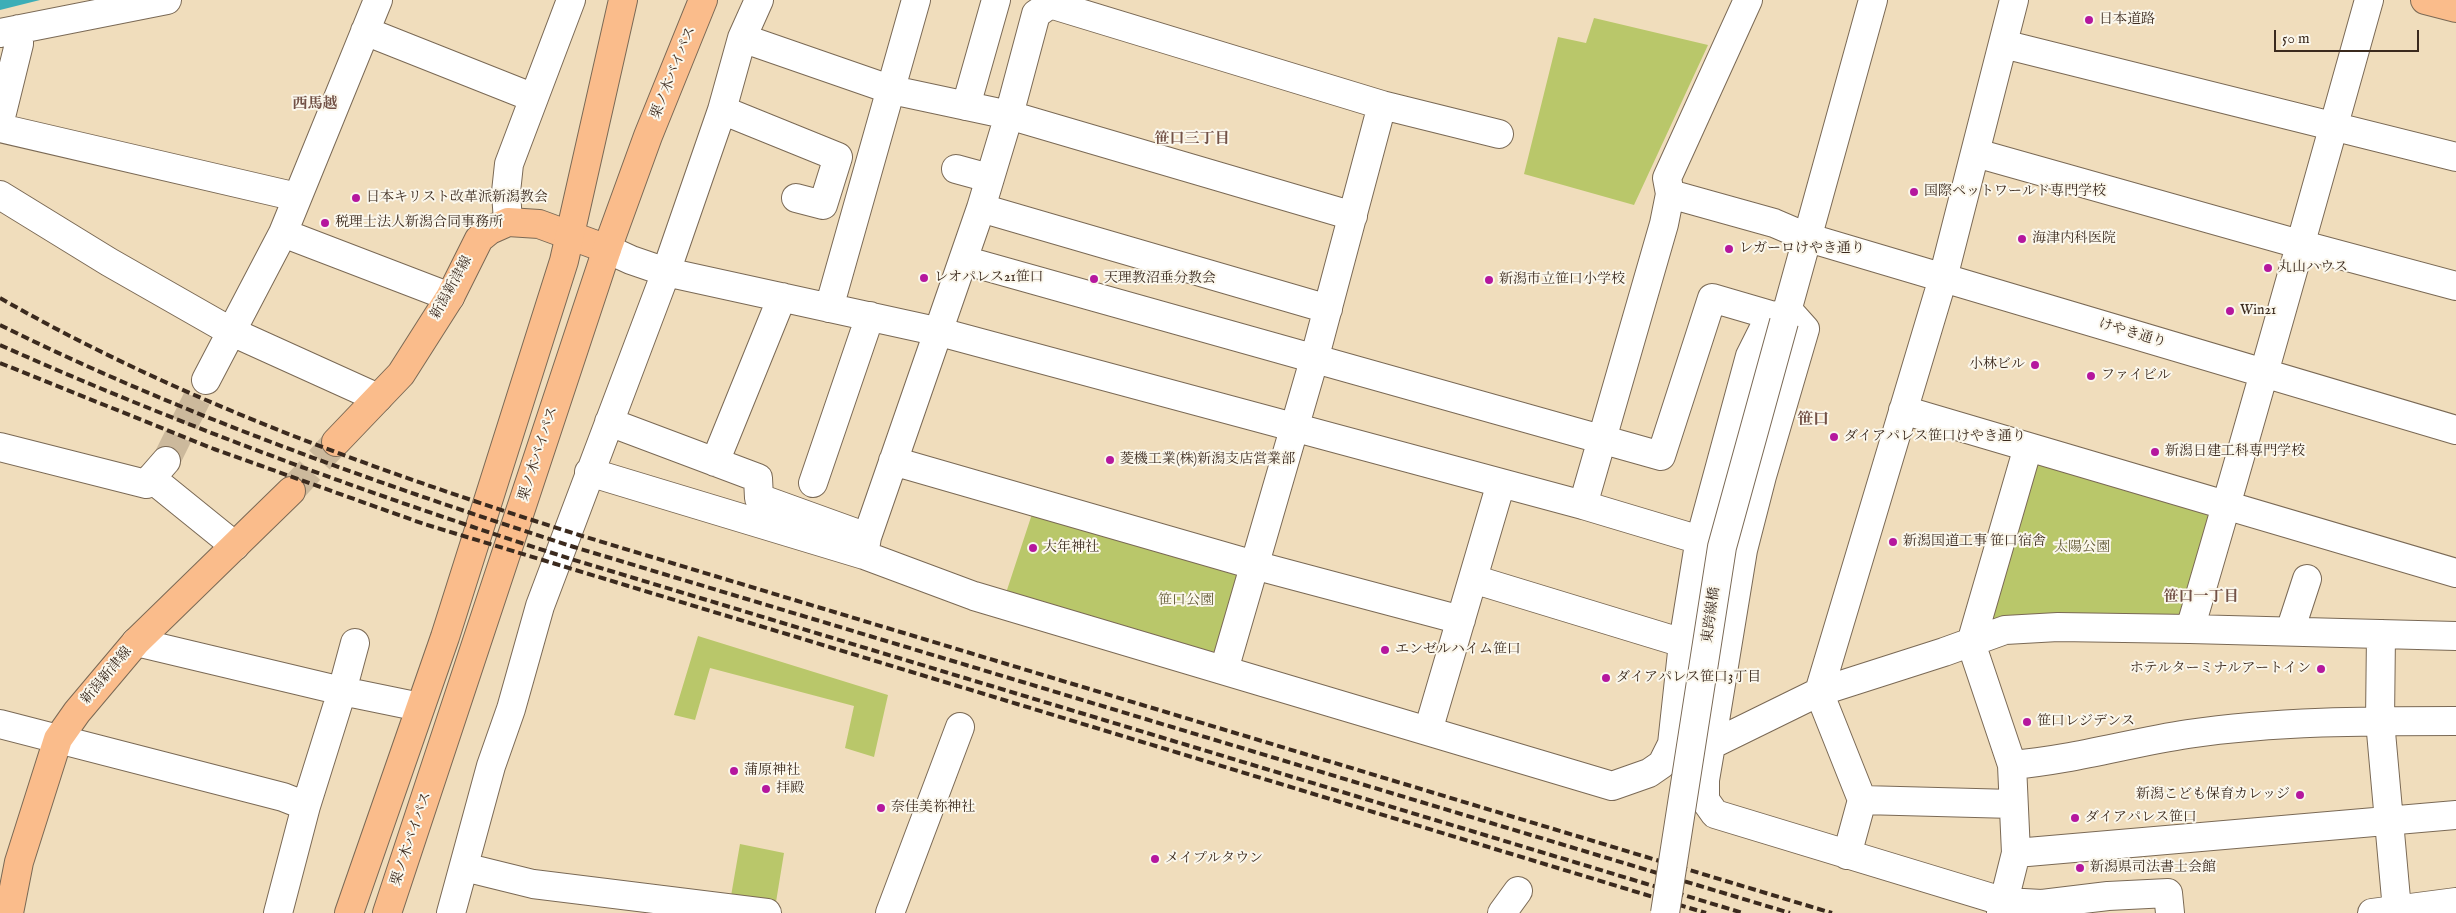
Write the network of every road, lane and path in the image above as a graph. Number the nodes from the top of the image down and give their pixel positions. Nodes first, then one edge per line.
1 (167, 0) edge
2 (378, 0) edge
3 (571, 0) edge
4 (623, 0) edge
5 (703, 0) edge
6 (759, 0) edge
7 (916, 0) edge
8 (996, 0) edge
9 (1748, 0) edge
10 (1873, 0) edge
11 (2014, 0) edge
12 (2369, 0) edge
13 (2425, 0) edge
14 (2456, 8) edge
15 (9, 31) edge
16 (365, 31) junction
17 (742, 38) junction
18 (2003, 44) junction
19 (892, 90) junction
20 (534, 98) junction
21 (1382, 104) junction
22 (966, 106) junction
23 (722, 110) junction
24 (1010, 115) junction
25 (0, 122) edge
26 (2333, 125) junction
27 (0, 128) edge
28 (1500, 134) dead end
29 (1976, 152) junction
30 (2456, 157) edge
31 (956, 169) dead end
32 (989, 178) junction
33 (1670, 194) junction
34 (0, 195) edge
35 (297, 197) junction
36 (796, 198) dead end
37 (981, 208) junction
38 (1353, 216) junction
39 (508, 222) junction
40 (283, 233) junction
41 (569, 236) junction
42 (1809, 238) junction
43 (2299, 244) junction
44 (607, 248) junction
45 (963, 260) junction
46 (666, 272) junction
47 (1943, 278) junction
48 (2456, 286) edge
49 (450, 297) junction
50 (782, 297) junction
51 (829, 308) junction
52 (1328, 309) junction
53 (870, 316) junction
54 (1783, 316) junction
55 (230, 331) junction
56 (940, 332) junction
57 (1314, 360) junction
58 (2265, 374) junction
59 (206, 380) tunnel mouth
60 (378, 398) junction
61 (1902, 410) junction
62 (608, 422) junction
63 (1295, 429) junction
64 (2456, 430) edge
65 (1603, 438) junction
66 (336, 442) tunnel mouth
67 (0, 447) edge
68 (2028, 447) junction
69 (893, 461) junction
70 (715, 462) junction
71 (589, 472) junction
72 (812, 483) dead end
73 (1501, 483) junction
74 (291, 490) tunnel mouth
75 (1583, 505) junction
76 (2226, 506) junction
77 (1700, 540) junction
78 (235, 546) junction
79 (866, 546) junction
80 (1254, 565) junction
81 (2456, 573) edge
82 (1473, 579) junction
83 (2307, 579) dead end
84 (1461, 620) junction
85 (2190, 628) junction
86 (2290, 631) junction
87 (2381, 634) junction
88 (2456, 636) edge
89 (136, 642) junction
90 (354, 643) dead end
91 (1683, 643) junction
92 (1971, 643) junction
93 (1224, 670) junction
94 (342, 692) junction
95 (1819, 692) junction
96 (420, 707) junction
97 (2380, 721) junction
98 (2456, 722) edge
99 (0, 724) edge
100 (960, 727) dead end
101 (1428, 731) junction
102 (58, 739) junction
103 (1672, 744) junction
104 (1711, 745) junction
105 (2012, 765) junction
106 (1862, 800) junction
107 (2013, 804) junction
108 (306, 806) junction
109 (2456, 815) edge
110 (2387, 822) junction
111 (2016, 853) junction
112 (1847, 855) junction
113 (464, 867) junction
114 (1518, 891) dead end
115 (2456, 902) edge
116 (2003, 907) edge
117 (725, 910) edge
118 (2385, 911) edge
119 (9, 913) edge
120 (278, 913) edge
121 (349, 913) edge
122 (387, 913) edge
123 (451, 913) edge
124 (767, 913) edge
125 (890, 913) edge
126 (1502, 913) edge
127 (1664, 913) edge
128 (2170, 913) edge

1 - 15 street
2 - 16 street
3 - 20 street
4 - 41 main road
5 - 44 main road, 栗ノ木バイパス
6 - 17 street
7 - 19 street
8 - 22 street
9 - 33 street
10 - 42 street, 東跨線橋
11 - 18 street
12 - 26 street
13 - 14 main road
15 - 25 street
16 - 20 street
16 - 35 street
17 - 19 street
17 - 23 street
18 - 26 street
18 - 29 street
19 - 22 street
19 - 51 street
20 - 39 street
21 - 24 street
21 - 28 street
21 - 38 street
22 - 24 street
23 - 36 street
23 - 46 street
24 - 32 street
24 - 38 street
26 - 30 street
26 - 43 street
27 - 35 street
29 - 43 street
29 - 47 street
31 - 32 street
32 - 37 street
33 - 42 street, けやき通り
33 - 65 street
34 - 55 street
35 - 40 street
37 - 45 street
37 - 52 street
38 - 52 street
39 - 41 main road
39 - 49 main road, 新潟新津線
40 - 49 street
40 - 55 street
41 - 44 main road
41 - 96 main road
42 - 47 street, けやき通り
42 - 54 street, 東跨線橋
43 - 48 street
43 - 58 street
44 - 46 street
44 - 122 main road, 栗ノ木バイパス
45 - 56 street
45 - 57 street
46 - 50 street
46 - 62 street
47 - 58 street, けやき通り
47 - 61 street
49 - 60 main road, 新潟新津線
50 - 51 street
50 - 70 street
51 - 53 street
52 - 57 street
53 - 56 street
53 - 72 street
54 - 65 street
54 - 77 street
54 - 104 street
54 - 127 street, 東跨線橋, bridge
55 - 59 street
55 - 60 street
56 - 63 street
56 - 69 street
57 - 63 street
57 - 65 street
58 - 64 street, けやき通り
58 - 76 street
60 - 66 main road, 新潟新津線
61 - 68 street
61 - 95 street
62 - 70 street
62 - 71 street
63 - 73 street
63 - 80 street
65 - 75 street
67 - 78 street
68 - 76 street
68 - 92 street
69 - 79 street
69 - 80 street
70 - 79 street
71 - 79 street
71 - 113 street
73 - 75 street
73 - 82 street
74 - 78 main road, 新潟新津線
75 - 77 street
76 - 81 street
76 - 85 street
77 - 91 street
78 - 89 main road, 新潟新津線
79 - 93 street
80 - 84 street
80 - 93 street
82 - 84 street
82 - 91 street
83 - 86 street
84 - 101 street
85 - 86 street
85 - 92 street
86 - 87 street
87 - 88 street
87 - 97 street
89 - 94 street
89 - 102 main road, 新潟新津線
90 - 94 street
91 - 103 street
92 - 95 street
92 - 105 street
93 - 101 street
94 - 96 street
94 - 108 street
95 - 104 street
95 - 106 street
96 - 121 main road
97 - 98 street
97 - 105 street
97 - 110 street
99 - 102 street
100 - 125 street
101 - 103 street
102 - 108 street
102 - 119 main road, 新潟新津線
103 - 104 street
104 - 112 street
105 - 107 street
106 - 107 street
106 - 112 street
107 - 111 street
108 - 120 street
109 - 110 street
110 - 111 street
110 - 118 street
111 - 116 street
112 - 116 street
113 - 117 street
113 - 123 street
114 - 126 street
115 - 118 street
116 - 128 street
117 - 124 street

